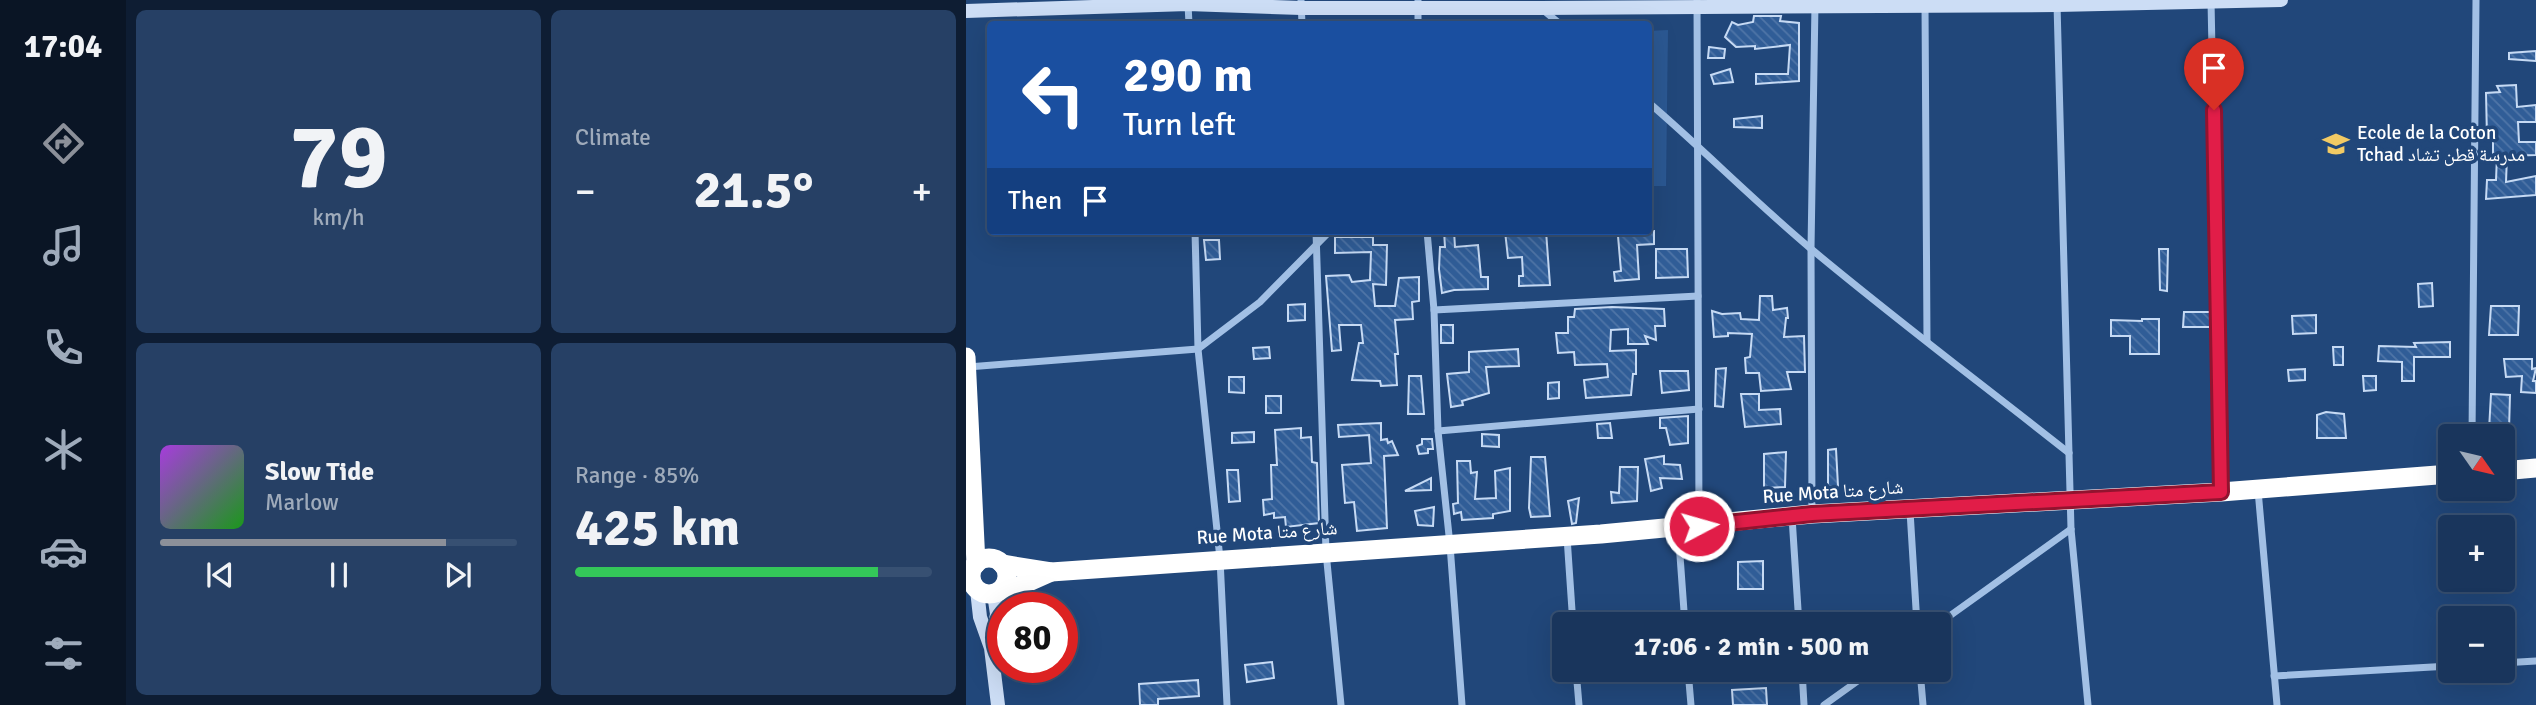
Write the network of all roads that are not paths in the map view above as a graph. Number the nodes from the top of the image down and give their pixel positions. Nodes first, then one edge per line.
1 (2211, 0) edge
2 (2281, 0) edge
3 (2476, 0) edge
4 (1188, 2) edge
5 (1697, 3) edge
6 (1815, 3) edge
7 (1925, 3) edge
8 (2057, 3) edge
9 (1301, 4) edge
10 (1418, 4) edge
11 (1540, 8) junction
12 (966, 11) edge
13 (1189, 21) edge
14 (1556, 21) edge
15 (1652, 105) edge
16 (1698, 144) junction
17 (1195, 235) edge
18 (1316, 235) edge
19 (1326, 235) edge
20 (1427, 235) edge
21 (1317, 245) junction
22 (1811, 248) junction
23 (1698, 296) junction
24 (1434, 310) junction
25 (1927, 341) junction
26 (1198, 349) junction
27 (967, 362) edge
28 (1699, 410) junction
29 (2472, 424) edge
30 (1438, 431) junction
31 (2069, 453) junction
32 (2536, 468) edge
33 (2515, 470) edge
34 (2438, 475) edge
35 (2258, 487) junction
36 (2221, 492) junction
37 (2071, 500) junction
38 (1910, 510) junction
39 (1812, 514) junction
40 (1792, 516) junction
41 (1699, 526) junction
42 (1678, 527) junction
43 (2070, 529) junction
44 (1567, 536) junction
45 (1450, 545) junction
46 (1326, 552) junction
47 (1220, 559) junction
48 (982, 564) edge
49 (1051, 572) junction
50 (990, 592) junction
51 (987, 600) edge
52 (1572, 612) edge
53 (1684, 612) edge
54 (1798, 612) edge
55 (1916, 612) edge
56 (1951, 615) edge
57 (987, 637) edge
58 (2536, 661) edge
59 (2515, 662) edge
60 (2438, 667) edge
61 (2274, 676) junction
62 (1577, 682) edge
63 (1689, 682) edge
64 (1803, 682) edge
65 (1856, 682) edge
66 (1921, 682) edge
67 (995, 683) edge
68 (998, 705) edge
69 (1227, 705) edge
70 (1341, 705) edge
71 (1462, 705) edge
72 (1579, 705) edge
73 (1691, 705) edge
74 (1804, 705) edge
75 (1824, 705) edge
76 (1923, 705) edge
77 (2088, 705) edge
78 (2277, 705) edge

1 - 2 street
1 - 8 street
1 - 36 street
3 - 29 street
4 - 9 street
4 - 12 street
4 - 13 street
5 - 6 street
5 - 11 street
5 - 16 street
6 - 7 street
6 - 22 street
7 - 8 street
7 - 25 street
8 - 31 street
9 - 10 street
10 - 11 street
11 - 14 street
15 - 16 street
16 - 22 street
16 - 23 street
17 - 26 street
18 - 21 street
19 - 21 street
20 - 24 street
21 - 26 street
21 - 46 street
22 - 25 street
22 - 39 street
23 - 24 street
23 - 28 street
24 - 30 street
25 - 31 street
26 - 27 street
26 - 47 street
27 - 48 highway
28 - 30 street
28 - 41 street
30 - 45 street
31 - 37 street
32 - 33 highway
34 - 35 highway, Rue Mota شارع متا
35 - 36 highway, Rue Mota شارع متا
35 - 61 street
36 - 37 highway, Rue Mota شارع متا
37 - 38 highway, Rue Mota شارع متا
37 - 43 street
38 - 39 highway, Rue Mota شارع متا
38 - 55 street
39 - 40 highway, Rue Mota شارع متا
40 - 41 highway, Rue Mota شارع متا
40 - 54 street
41 - 42 highway, Rue Mota شارع متا
42 - 44 highway, Rue Mota شارع متا
42 - 53 street
43 - 56 street
43 - 77 street
44 - 45 highway, Rue Mota شارع متا
44 - 52 street
45 - 46 highway, Rue Mota شارع متا
45 - 71 street
46 - 47 highway, Rue Mota شارع متا
46 - 70 street
47 - 49 highway, Rue Mota شارع متا
47 - 69 street
48 - 49 highway
48 - 50 highway
48 - 50 highway
49 - 50 highway
51 - 57 street
58 - 59 street
60 - 61 street
61 - 78 street
62 - 72 street
63 - 73 street
64 - 74 street
65 - 75 street
66 - 76 street
67 - 68 street

